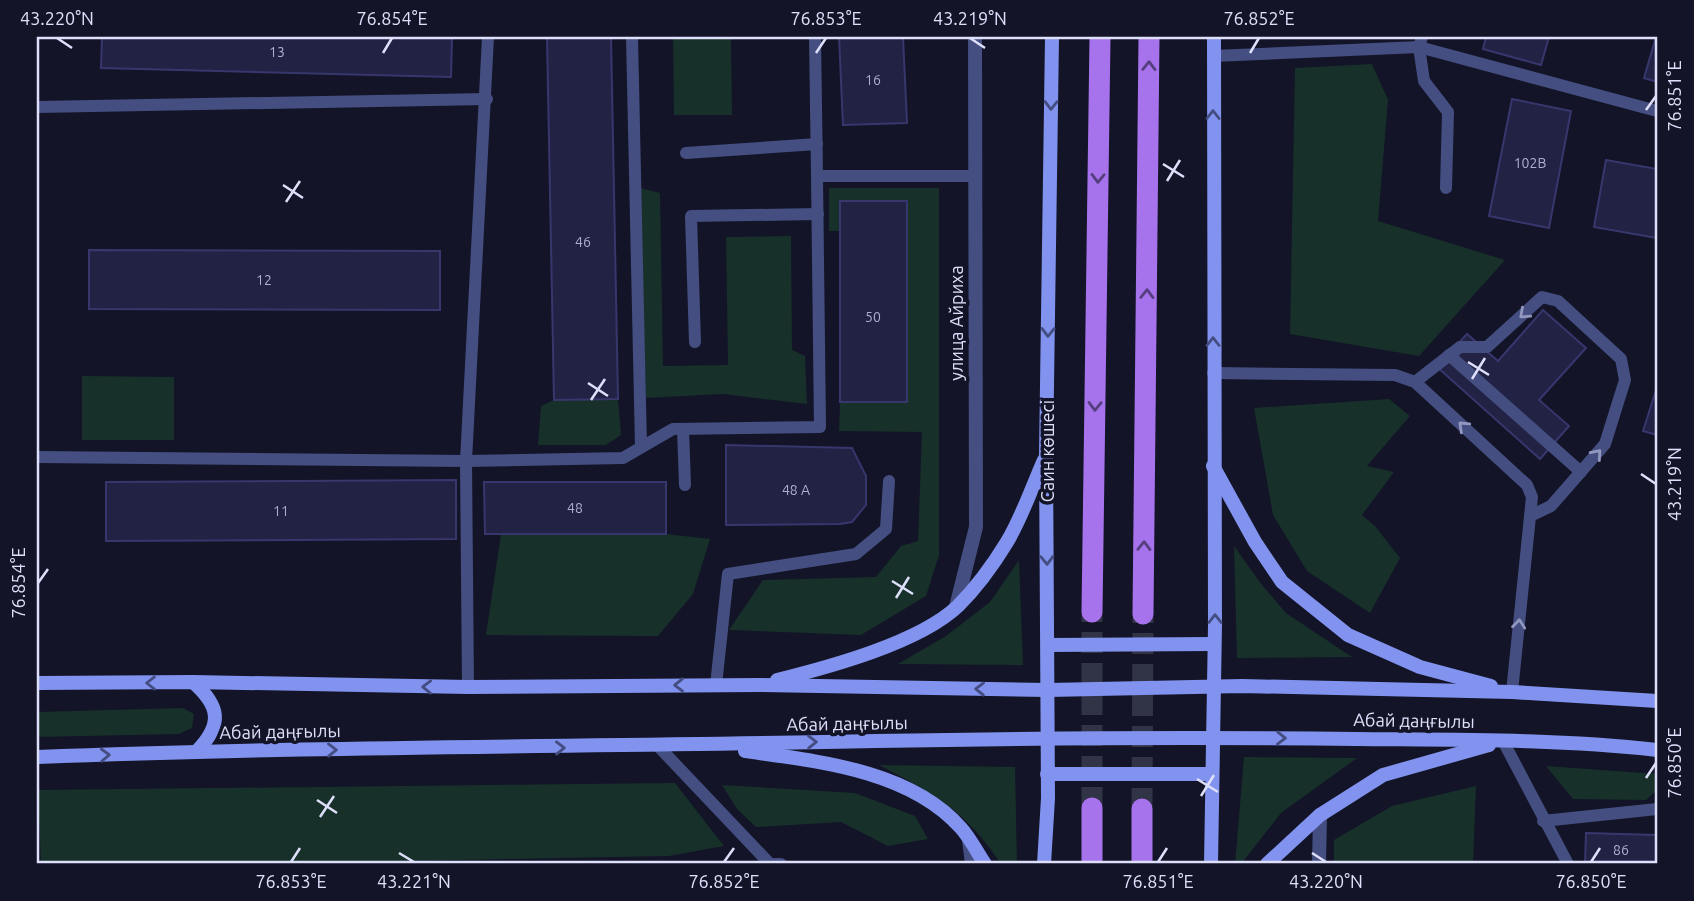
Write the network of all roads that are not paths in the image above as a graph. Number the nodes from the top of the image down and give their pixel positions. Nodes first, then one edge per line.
1 (488, 37) edge
2 (632, 37) edge
3 (815, 37) edge
4 (975, 37) edge
5 (1052, 37) edge
6 (1100, 37) edge
7 (1149, 37) edge
8 (1214, 37) edge
9 (1420, 42) edge
10 (1213, 55) junction
11 (487, 99) junction
12 (37, 107) edge
13 (1657, 111) edge
14 (817, 144) junction
15 (685, 153) dead end
16 (817, 176) junction
17 (975, 176) junction
18 (1446, 188) dead end
19 (818, 214) junction
20 (695, 342) dead end
21 (1449, 355) junction
22 (1213, 373) junction
23 (1415, 382) junction
24 (683, 429) junction
25 (641, 447) junction
26 (1046, 455) junction
27 (37, 457) edge
28 (466, 461) junction
29 (1213, 465) junction
30 (1581, 472) junction
31 (889, 481) dead end
32 (685, 485) dead end
33 (1530, 516) junction
34 (956, 607) junction
35 (1093, 612) tunnel mouth
36 (1143, 614) tunnel mouth
37 (1214, 644) junction
38 (1048, 645) junction
39 (193, 682) junction
40 (37, 683) edge
41 (716, 685) junction
42 (760, 685) junction
43 (468, 687) junction
44 (1213, 687) junction
45 (1048, 690) junction
46 (1512, 692) junction
47 (1657, 701) edge
48 (1048, 737) junction
49 (1213, 737) junction
50 (1503, 741) junction
51 (702, 745) junction
52 (659, 747) junction
53 (1657, 750) edge
54 (197, 751) junction
55 (37, 757) edge
56 (1047, 774) junction
57 (1212, 774) junction
58 (1092, 808) tunnel mouth
59 (1657, 808) edge
60 (1142, 809) tunnel mouth
61 (1320, 815) junction
62 (1543, 821) junction
63 (969, 840) junction
64 (781, 864) edge
65 (972, 864) edge
66 (985, 864) edge
67 (1044, 864) edge
68 (1091, 864) edge
69 (1142, 864) edge
70 (1211, 864) edge
71 (1267, 864) edge
72 (1319, 864) edge
73 (1568, 864) edge

1 - 11 lane
2 - 25 lane
3 - 14 lane
4 - 17 street, улица Айриха
5 -> 26 main road, Саин көшесі
6 -> 35 main road
36 -> 7 main road
8 - 10 main road
9 - 10 lane
9 - 13 lane
9 - 18 lane
22 -> 10 main road
11 - 12 lane
11 - 28 lane
14 - 15 lane
14 - 16 lane
16 - 17 lane
16 - 19 lane
17 - 34 street, улица Айриха
19 - 20 lane
19 - 24 lane
21 - 23 lane
21 - 30 lane
30 -> 21 lane
22 - 23 lane
22 - 29 main road
33 -> 23 lane
24 - 25 lane
24 - 32 lane
25 - 28 lane
26 - 34 main road
26 -> 38 main road, Саин көшесі
27 - 28 lane
28 - 43 lane
37 -> 29 main road
29 - 46 main road
30 - 33 lane
31 - 41 lane
46 -> 33 lane
34 - 42 main road
37 - 38 main road
37 - 44 main road
38 - 45 main road, Саин көшесі
39 -> 40 main road, Абай даңғылы
43 -> 39 main road, Абай даңғылы
39 - 54 main road
41 - 42 main road, Абай даңғылы
41 -> 43 main road, Абай даңғылы
45 -> 42 main road, Абай даңғылы
44 - 45 main road, Абай даңғылы
44 - 46 main road, Абай даңғылы
44 - 49 main road
45 - 48 main road, Саин көшесі
46 - 47 main road, Абай даңғылы
48 - 49 main road, Абай даңғылы
51 -> 48 main road, Абай даңғылы
48 - 56 main road, Саин көшесі
49 -> 50 main road, Абай даңғылы
49 - 57 main road
50 - 53 main road, Абай даңғылы
50 - 61 main road
50 - 62 lane
51 - 52 main road, Абай даңғылы
51 - 63 main road
54 -> 52 main road, Абай даңғылы
52 - 64 lane
55 -> 54 main road, Абай даңғылы
56 - 57 main road
56 - 67 main road, Саин көшесі
57 - 70 main road
58 - 68 main road
59 - 62 lane
60 - 69 main road
61 - 71 main road
61 - 72 street
62 - 73 lane
63 - 65 street
63 - 66 main road

